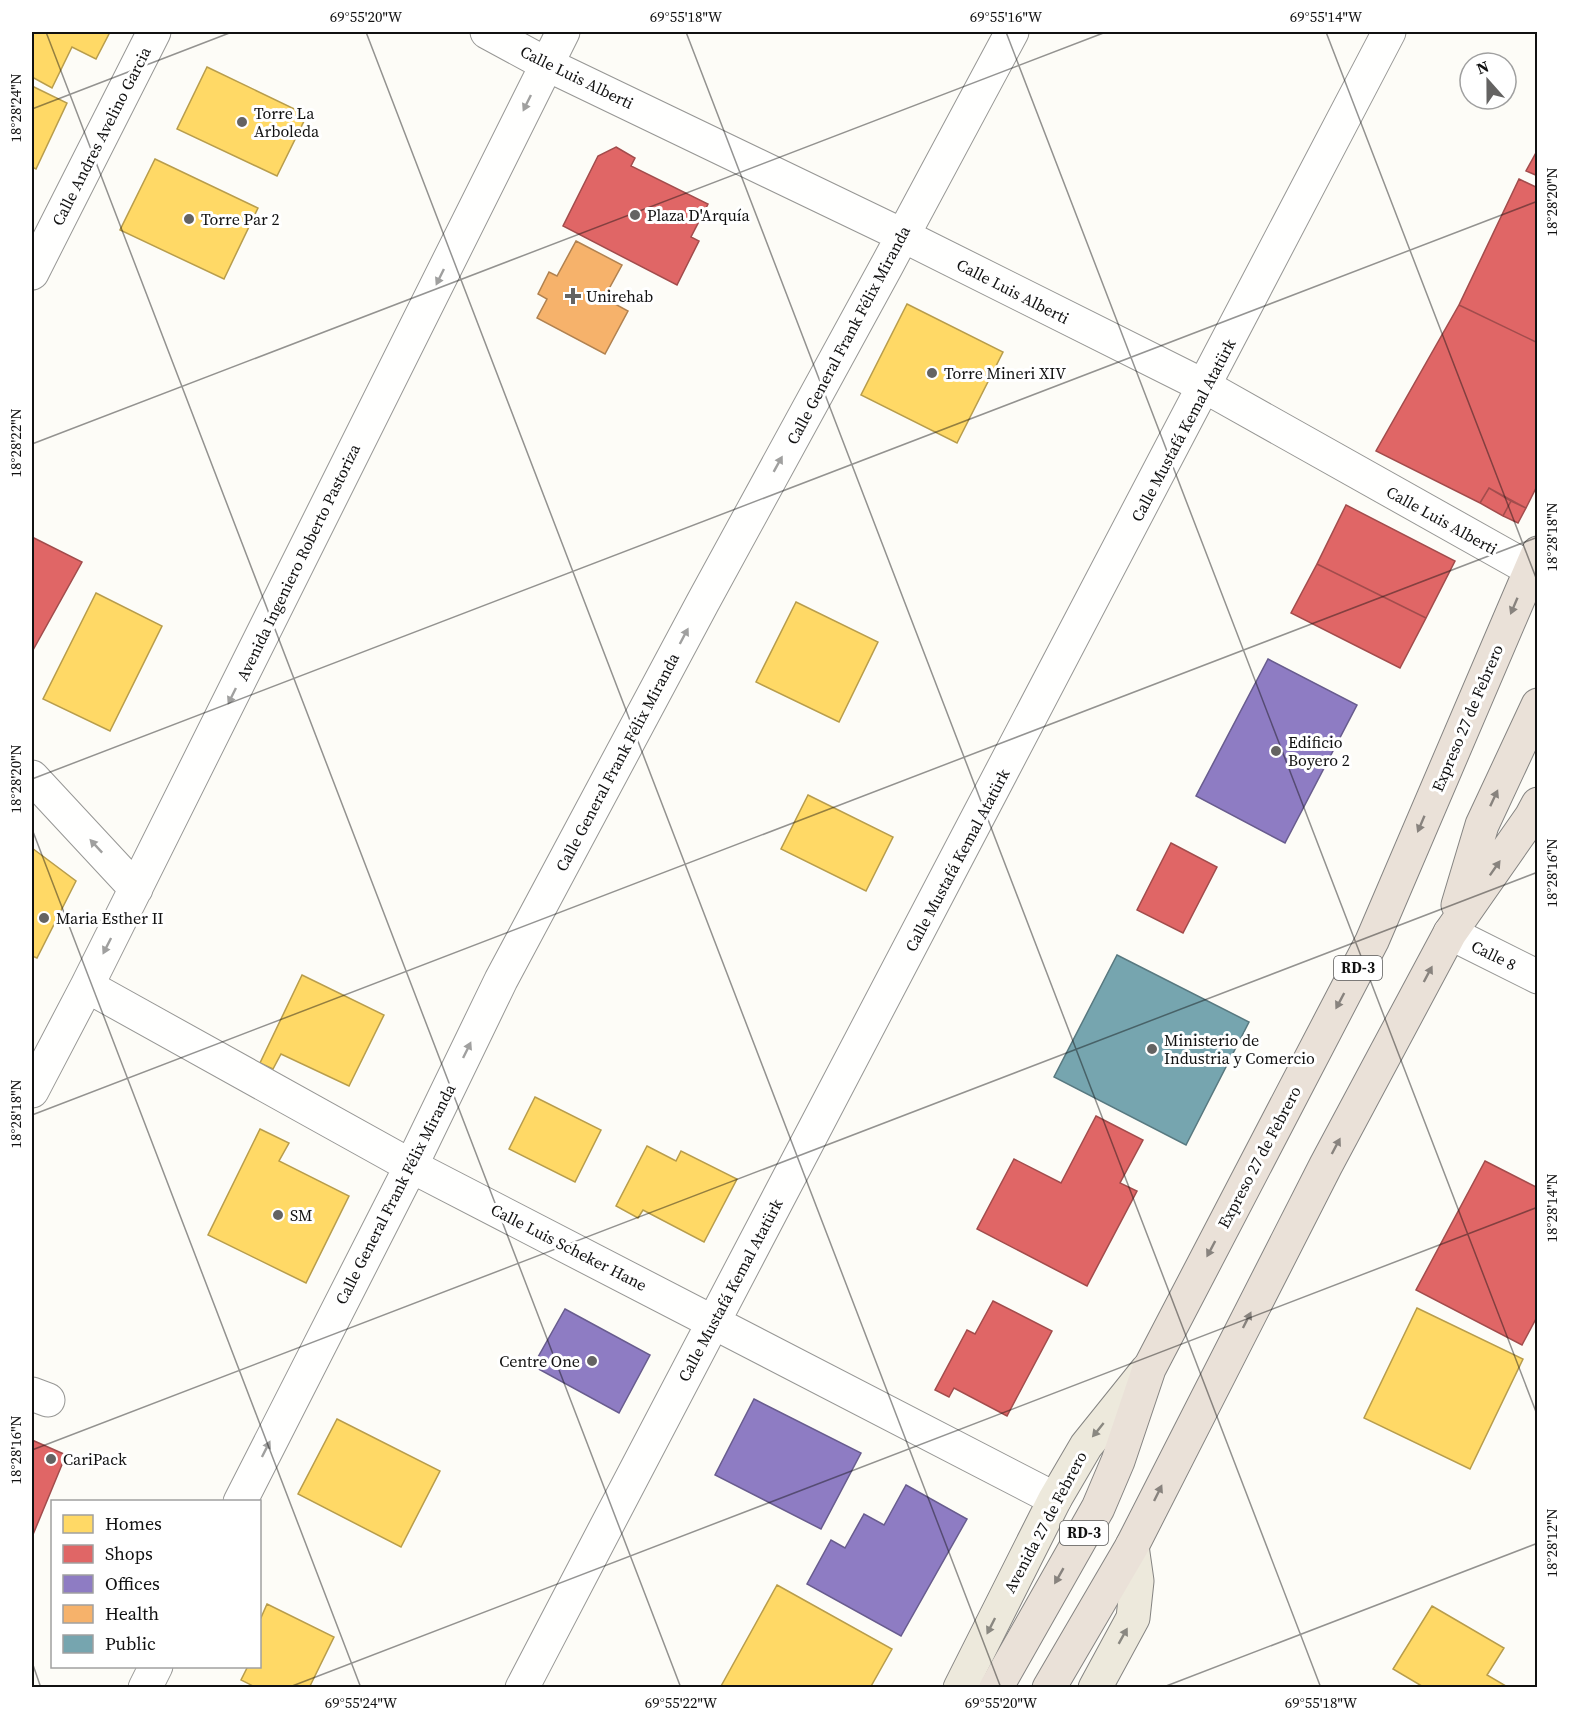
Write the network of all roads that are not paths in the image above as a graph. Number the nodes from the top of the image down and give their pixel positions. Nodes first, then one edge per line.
1 (154, 32) edge
2 (487, 32) edge
3 (563, 32) edge
4 (1012, 32) edge
5 (1389, 32) edge
6 (546, 64) junction
7 (902, 235) junction
8 (32, 273) edge
9 (1206, 387) junction
10 (1534, 561) edge
11 (1538, 705) edge
12 (32, 777) edge
13 (1538, 804) edge
14 (136, 889) junction
15 (1450, 933) junction
16 (1538, 977) edge
17 (87, 986) junction
18 (32, 1091) edge
19 (411, 1166) junction
20 (713, 1321) junction
21 (1149, 1368) junction
22 (1055, 1499) junction
23 (241, 1500) edge
24 (1132, 1546) junction
25 (155, 1668) edge
26 (145, 1688) edge
27 (522, 1688) edge
28 (960, 1688) edge
29 (996, 1688) edge
30 (1049, 1688) edge
31 (1095, 1688) edge

1 - 8 street, Calle Andres Avelino Garcia
2 - 6 street, Calle Luis Alberti
3 - 6 street, Avenida Ingeniero Roberto Pastoriza
4 - 7 street, Calle General Frank Félix Miranda
5 - 9 street, Calle Mustafá Kemal Atatürk
6 - 7 street, Calle Luis Alberti
6 -> 14 street, Avenida Ingeniero Roberto Pastoriza
7 - 9 street, Calle Luis Alberti
19 -> 7 street, Calle General Frank Félix Miranda
9 - 10 street, Calle Luis Alberti
9 - 20 street, Calle Mustafá Kemal Atatürk
10 -> 21 highway, Expreso 27 de Febrero / RD-3
15 -> 11 highway
14 -> 12 street
15 -> 13 highway, RD-3
14 -> 17 street, Avenida Ingeniero Roberto Pastoriza
15 - 16 street, Calle 8
24 -> 15 highway, RD-3
17 - 18 street, Avenida Ingeniero Roberto Pastoriza
17 - 19 street, Calle Luis Scheker Hane
19 - 20 street, Calle Luis Scheker Hane
23 -> 19 street, Calle General Frank Félix Miranda
20 - 22 street, Calle Luis Scheker Hane
20 - 27 street, Calle Mustafá Kemal Atatürk
21 -> 22 main road, Avenida 27 de Febrero / RD-3
21 -> 29 highway, Expreso 27 de Febrero / RD-3
22 -> 28 main road, Avenida 27 de Febrero / RD-3
24 - 30 highway, RD-3
31 -> 24 main road, RD-3
25 - 26 street

